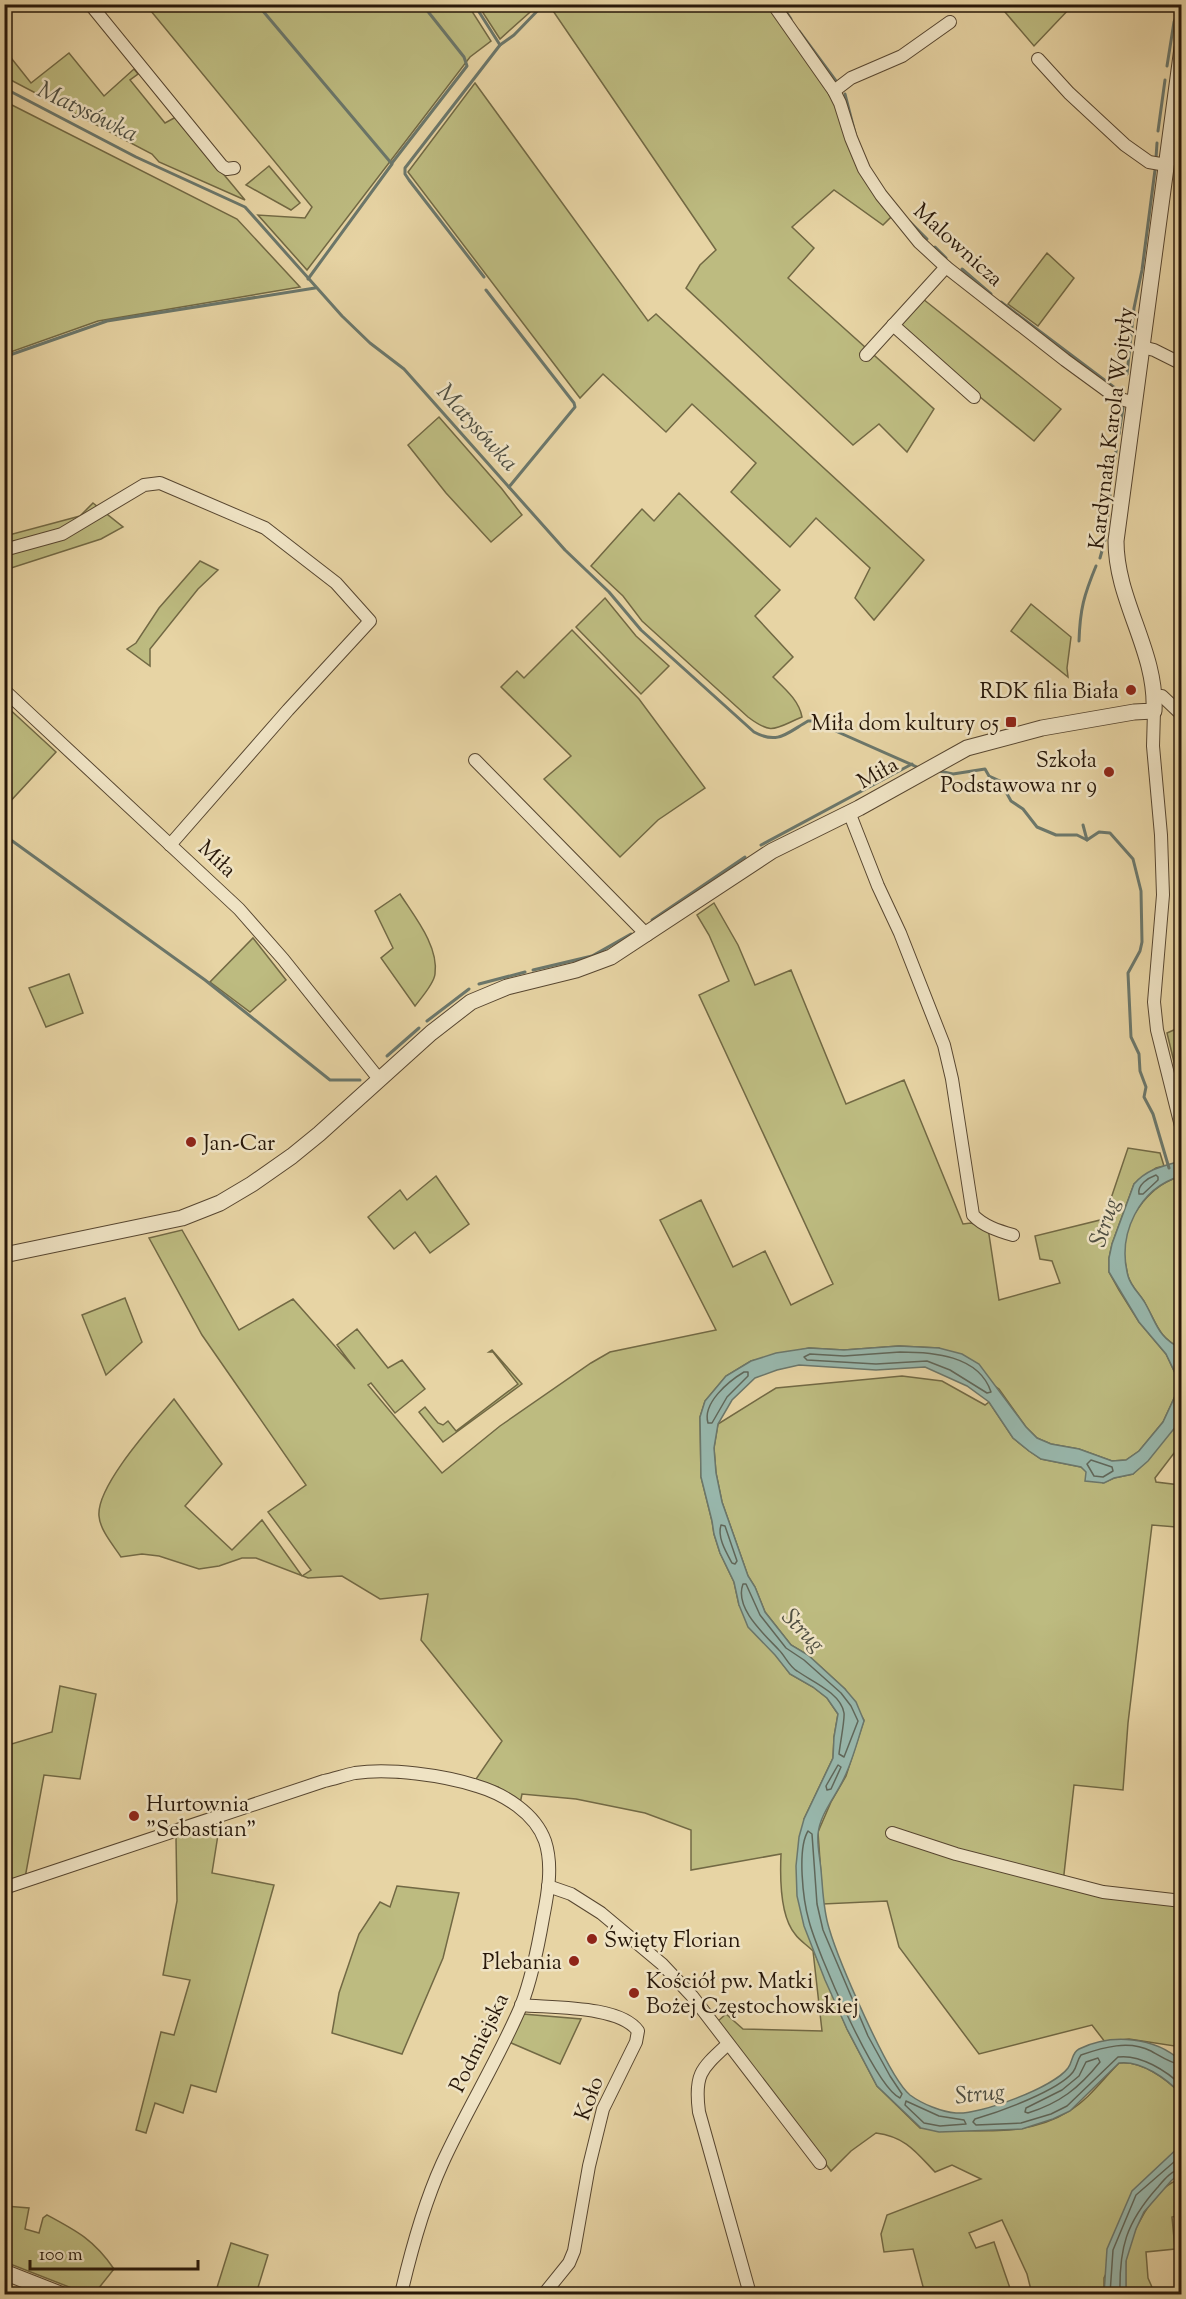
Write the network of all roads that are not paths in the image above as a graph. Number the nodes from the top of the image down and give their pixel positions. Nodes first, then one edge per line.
1 (90, 4) edge
2 (774, 4) edge
3 (950, 22) dead end
4 (1182, 48) edge
5 (1038, 59) dead end
6 (834, 91) junction
7 (1178, 101) edge
8 (1166, 165) junction
9 (234, 168) dead end
10 (946, 267) junction
11 (893, 326) junction
12 (1142, 347) junction
13 (867, 355) dead end
14 (1182, 364) edge
15 (974, 397) dead end
16 (1135, 403) junction
17 (4, 550) edge
18 (4, 690) edge
19 (1154, 704) junction
20 (1182, 715) edge
21 (475, 760) dead end
22 (849, 812) junction
23 (170, 844) junction
24 (647, 935) junction
25 (380, 1079) junction
26 (1182, 1130) edge
27 (1013, 1235) dead end
28 (4, 1256) edge
29 (892, 1833) dead end
30 (548, 1886) junction
31 (4, 1888) edge
32 (1182, 1902) edge
33 (521, 2005) junction
34 (728, 2044) junction
35 (820, 2163) dead end
36 (4, 2272) edge
37 (60, 2295) edge
38 (400, 2295) edge
39 (544, 2295) edge
40 (750, 2295) edge

1 - 9 street
2 - 6 street, Malownicza
3 - 6 street
4 - 7 street, Kardynała Karola Wojtyły
5 - 8 street
6 - 10 street, Malownicza
7 - 8 street, Kardynała Karola Wojtyły
8 - 12 street, Kardynała Karola Wojtyły
10 - 11 street
10 - 16 street, Malownicza
11 - 13 street
11 - 15 street
12 - 14 street
12 - 16 street, Kardynała Karola Wojtyły
16 - 19 street, Kardynała Karola Wojtyły
17 - 23 street
18 - 23 street, Miła
19 - 20 street
19 - 22 street, Miła
19 - 26 street, Kardynała Karola Wojtyły
21 - 24 street
22 - 24 street, Miła
22 - 27 street
23 - 25 street, Miła
24 - 25 street, Miła
25 - 28 street, Miła
29 - 32 street
30 - 31 street, Podmiejska
30 - 33 street, Podmiejska
30 - 34 street
33 - 38 street, Podmiejska
33 - 39 street, Koło
34 - 35 street
34 - 40 street
36 - 37 street

